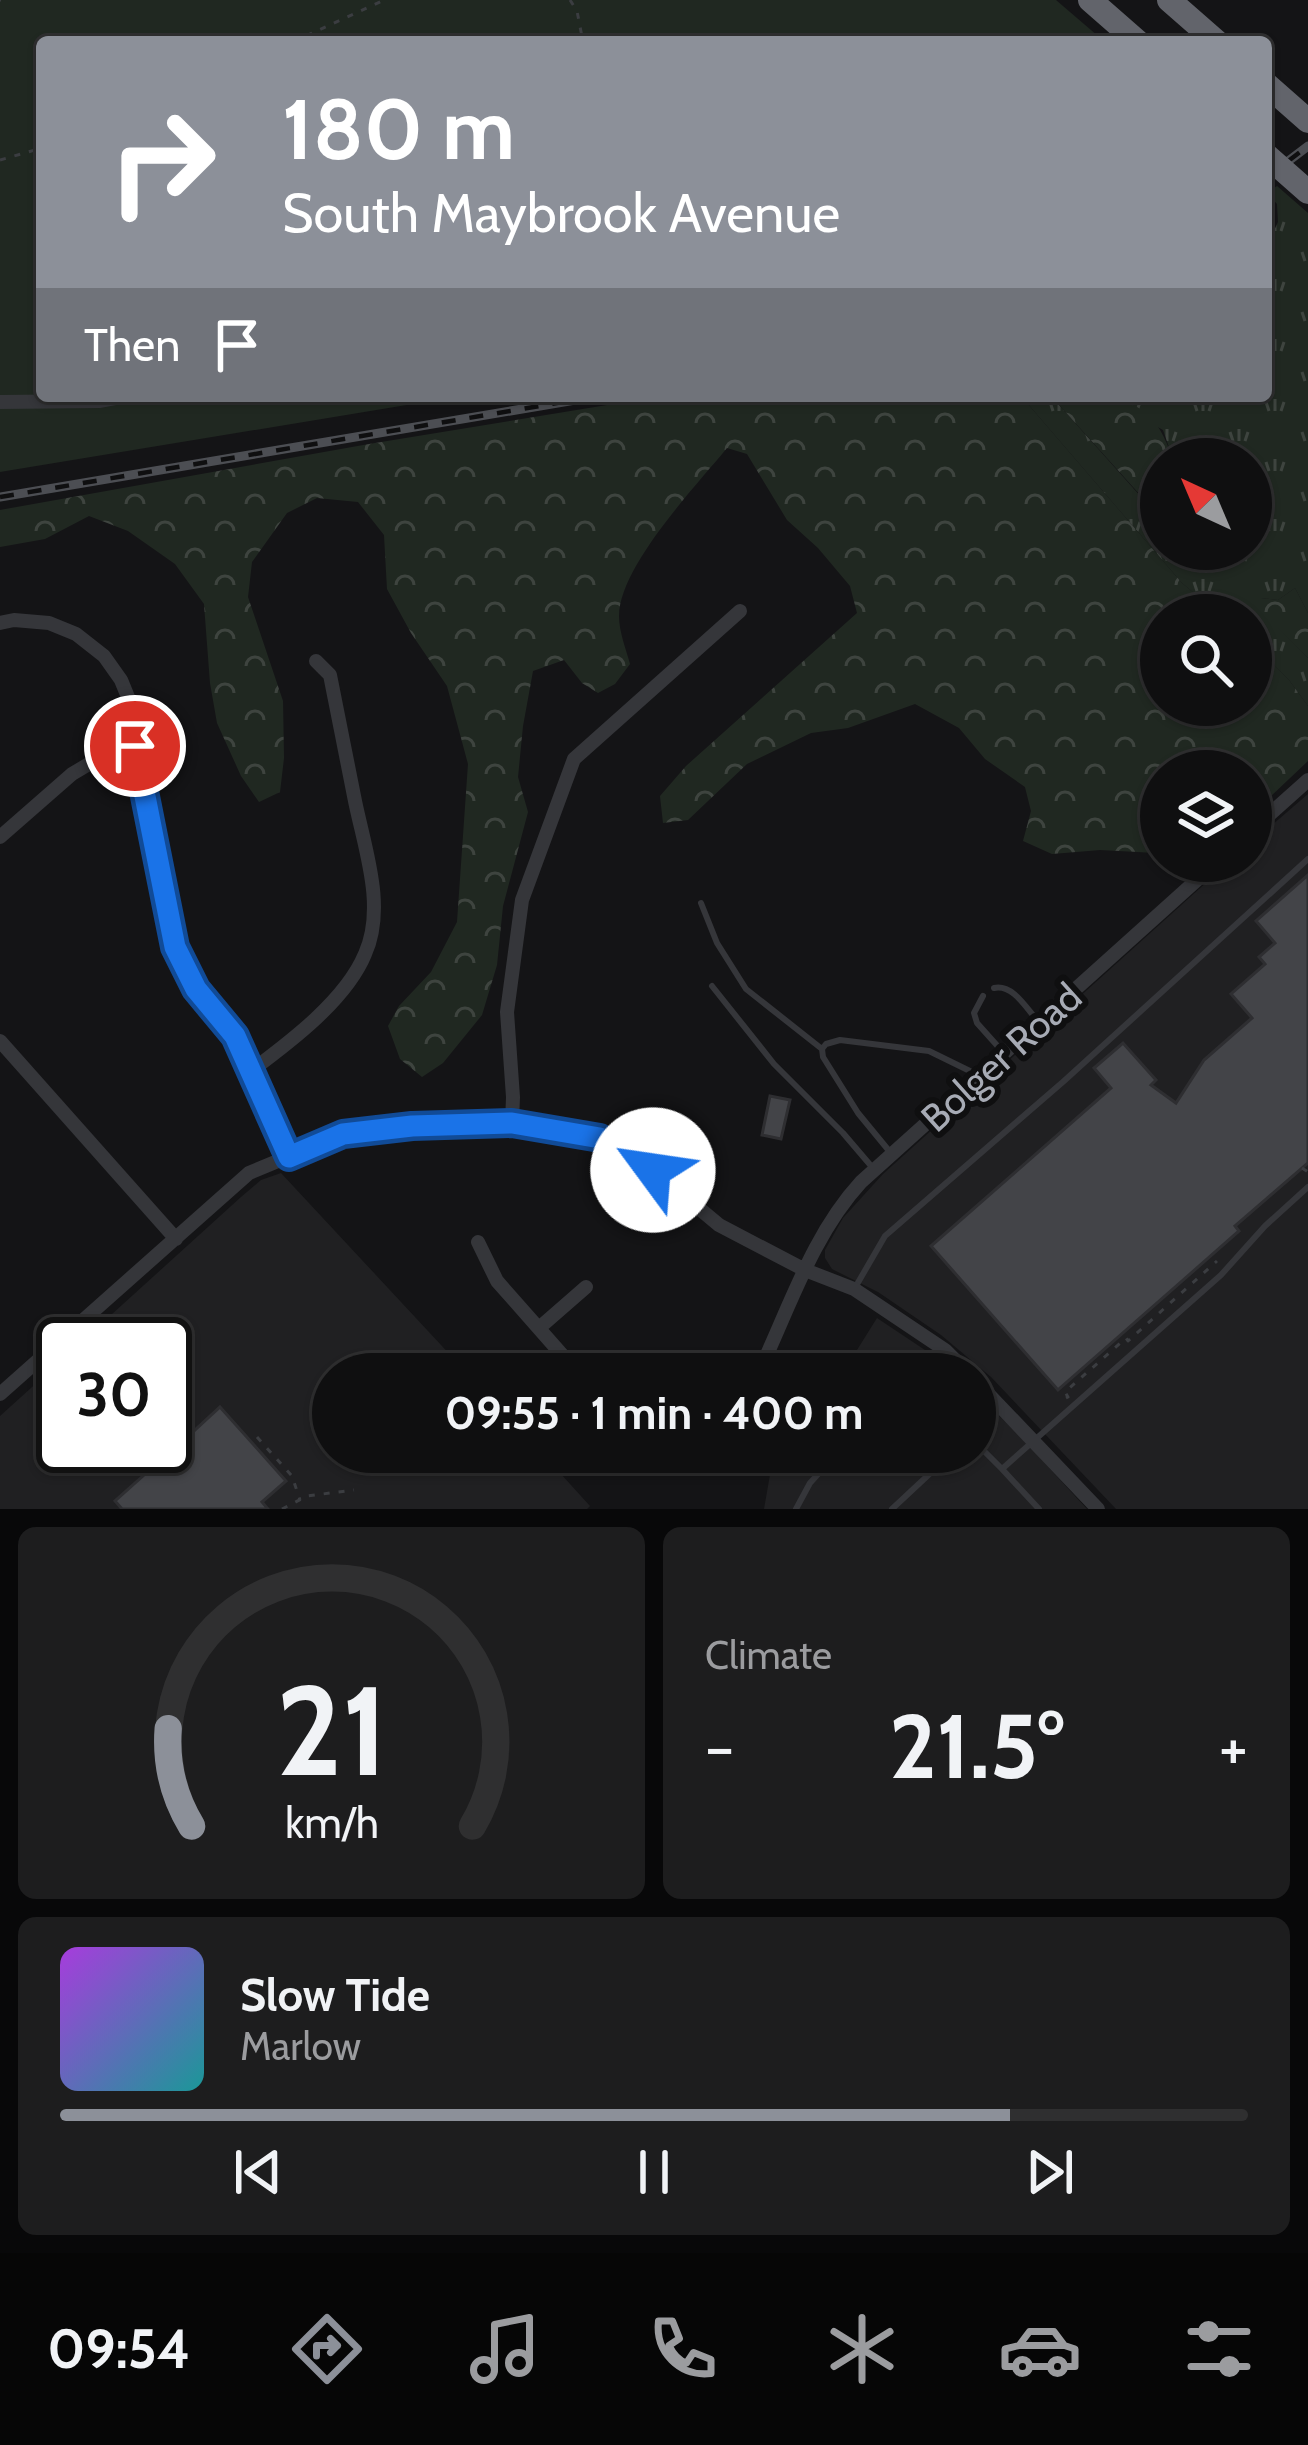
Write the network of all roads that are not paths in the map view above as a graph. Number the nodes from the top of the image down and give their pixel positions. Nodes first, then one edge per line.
1 (1090, 0) edge
2 (1168, 0) edge
3 (1131, 36) edge
4 (1210, 36) edge
5 (1272, 89) edge
6 (1299, 113) edge
7 (1272, 160) edge
8 (1308, 192) edge
9 (0, 402) edge
10 (36, 402) edge
11 (740, 611) dead end
12 (0, 623) edge
13 (316, 661) dead end
14 (135, 746) junction
15 (1308, 780) edge
16 (1272, 812) edge
17 (0, 837) edge
18 (1308, 859) edge
19 (1195, 882) edge
20 (701, 903) dead end
21 (712, 986) dead end
22 (994, 988) dead end
23 (983, 996) dead end
24 (1040, 1022) junction
25 (0, 1041) edge
26 (822, 1049) junction
27 (1004, 1054) junction
28 (251, 1071) junction
29 (980, 1076) junction
30 (512, 1123) junction
31 (892, 1154) junction
32 (289, 1157) junction
33 (874, 1170) junction
34 (1307, 1190) edge
35 (176, 1239) junction
36 (478, 1242) dead end
37 (805, 1270) junction
38 (586, 1287) dead end
39 (854, 1289) junction
40 (539, 1328) junction
41 (561, 1353) edge
42 (765, 1353) edge
43 (948, 1353) edge
44 (0, 1394) edge
45 (996, 1401) edge
46 (1035, 1440) junction
47 (996, 1463) edge
48 (1002, 1469) junction
49 (819, 1473) edge
50 (931, 1473) edge
51 (796, 1509) edge
52 (892, 1509) edge
53 (1039, 1509) edge
54 (1098, 1509) edge

1 - 3 highway
2 - 4 highway
5 - 6 highway
7 - 8 highway, bridge
9 - 10 street
11 - 30 street
12 - 14 street
13 - 28 street
14 - 17 street
14 - 28 street
15 - 16 street
18 - 39 lane
19 - 24 street, Bolger Road
20 - 26 lane
21 - 33 lane
22 - 24 lane
23 - 27 lane
24 - 27 street, Bolger Road
25 - 35 street
26 - 29 lane
26 - 31 lane
27 - 29 street, Bolger Road
28 - 32 street
29 - 31 street, Bolger Road
30 - 32 street
30 - 37 street
31 - 33 street, Bolger Road
32 - 35 street
33 - 37 street, Bolger Road
34 - 46 lane
35 - 44 street
36 - 40 street
37 - 39 street
37 - 42 street, Bolger Road
38 - 40 street
39 - 43 street
40 - 41 street
45 - 46 street
46 - 48 lane
46 - 54 street
47 - 48 lane
48 - 53 lane
49 - 51 lane
50 - 52 lane

